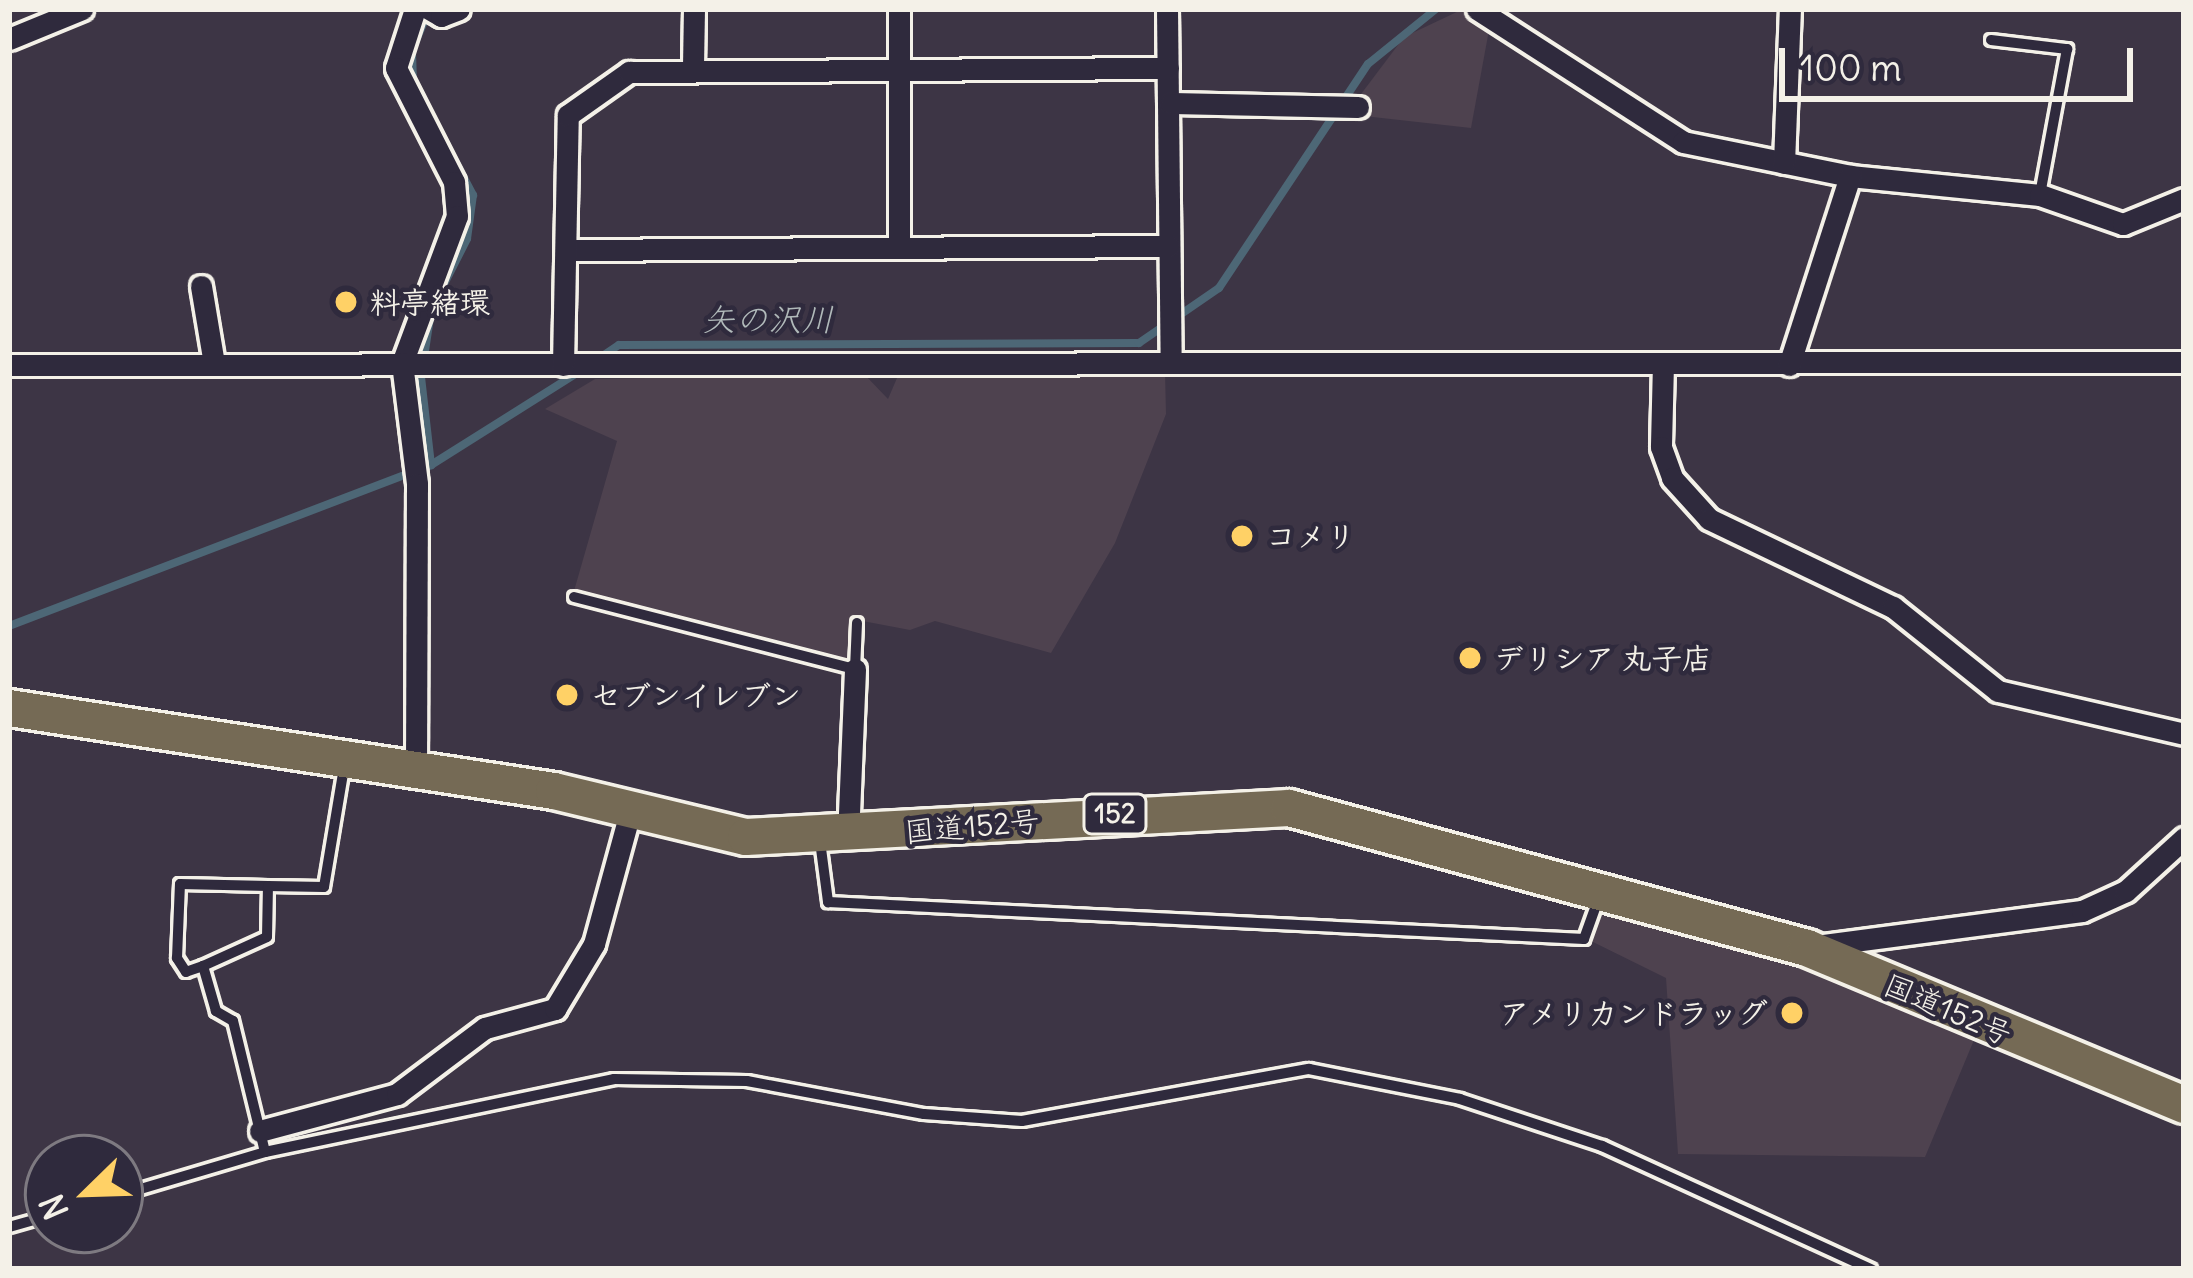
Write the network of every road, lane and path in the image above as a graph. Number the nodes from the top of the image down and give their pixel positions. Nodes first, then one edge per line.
1 (82, 9) edge
2 (458, 9) edge
3 (694, 9) edge
4 (899, 9) edge
5 (1167, 9) edge
6 (1477, 9) edge
7 (1790, 9) edge
8 (426, 10) edge
9 (9, 39) edge
10 (1991, 40) dead end
11 (693, 66) junction
12 (1168, 68) junction
13 (898, 71) junction
14 (1171, 103) junction
15 (1348, 105) dead end
16 (1784, 163) junction
17 (1850, 176) junction
18 (2040, 195) junction
19 (2184, 199) edge
20 (1169, 246) junction
21 (899, 248) junction
22 (568, 250) junction
23 (201, 286) dead end
24 (2184, 362) edge
25 (1171, 363) junction
26 (1663, 363) junction
27 (214, 364) junction
28 (415, 364) junction
29 (9, 365) edge
30 (569, 365) junction
31 (1789, 365) junction
32 (574, 596) dead end
33 (857, 623) dead end
34 (855, 669) junction
35 (9, 708) edge
36 (2184, 734) edge
37 (346, 758) junction
38 (416, 768) junction
39 (631, 809) junction
40 (834, 837) junction
41 (2184, 838) edge
42 (268, 886) junction
43 (1602, 888) junction
44 (1807, 948) junction
45 (202, 966) junction
46 (2184, 1105) edge
47 (263, 1141) junction
48 (144, 1186) edge
49 (1871, 1269) edge

1 - 9 street
2 - 8 street
3 - 11 street
4 - 13 street
5 - 12 street
6 - 16 street
7 - 16 street
8 - 28 street
10 - 18 lane
11 - 13 street
11 - 22 street
12 - 13 street
12 - 14 street
13 - 21 street
14 - 15 street
14 - 20 street
16 - 17 street
17 - 18 street
17 - 31 street
18 - 19 street
20 - 21 street
20 - 25 street
21 - 22 street
22 - 30 street
23 - 27 street
24 - 31 street
25 - 26 street
25 - 30 street
26 - 31 street
26 - 36 street
27 - 28 street
27 - 29 street
28 - 30 street
28 - 38 street
32 - 34 lane
33 - 34 lane
34 - 40 street
35 - 37 highway, 国道152号 / 152
37 - 38 highway, 国道152号 / 152
37 - 42 lane
38 - 39 highway, 国道152号 / 152
39 - 40 highway, 国道152号 / 152
39 - 47 street
40 - 43 highway, 国道152号 / 152
40 - 43 lane
41 - 44 street
42 - 45 lane
42 - 45 lane
43 - 44 highway, 国道152号 / 152
44 - 46 highway, 国道152号 / 152
45 - 47 lane
47 - 48 lane
47 - 49 lane

